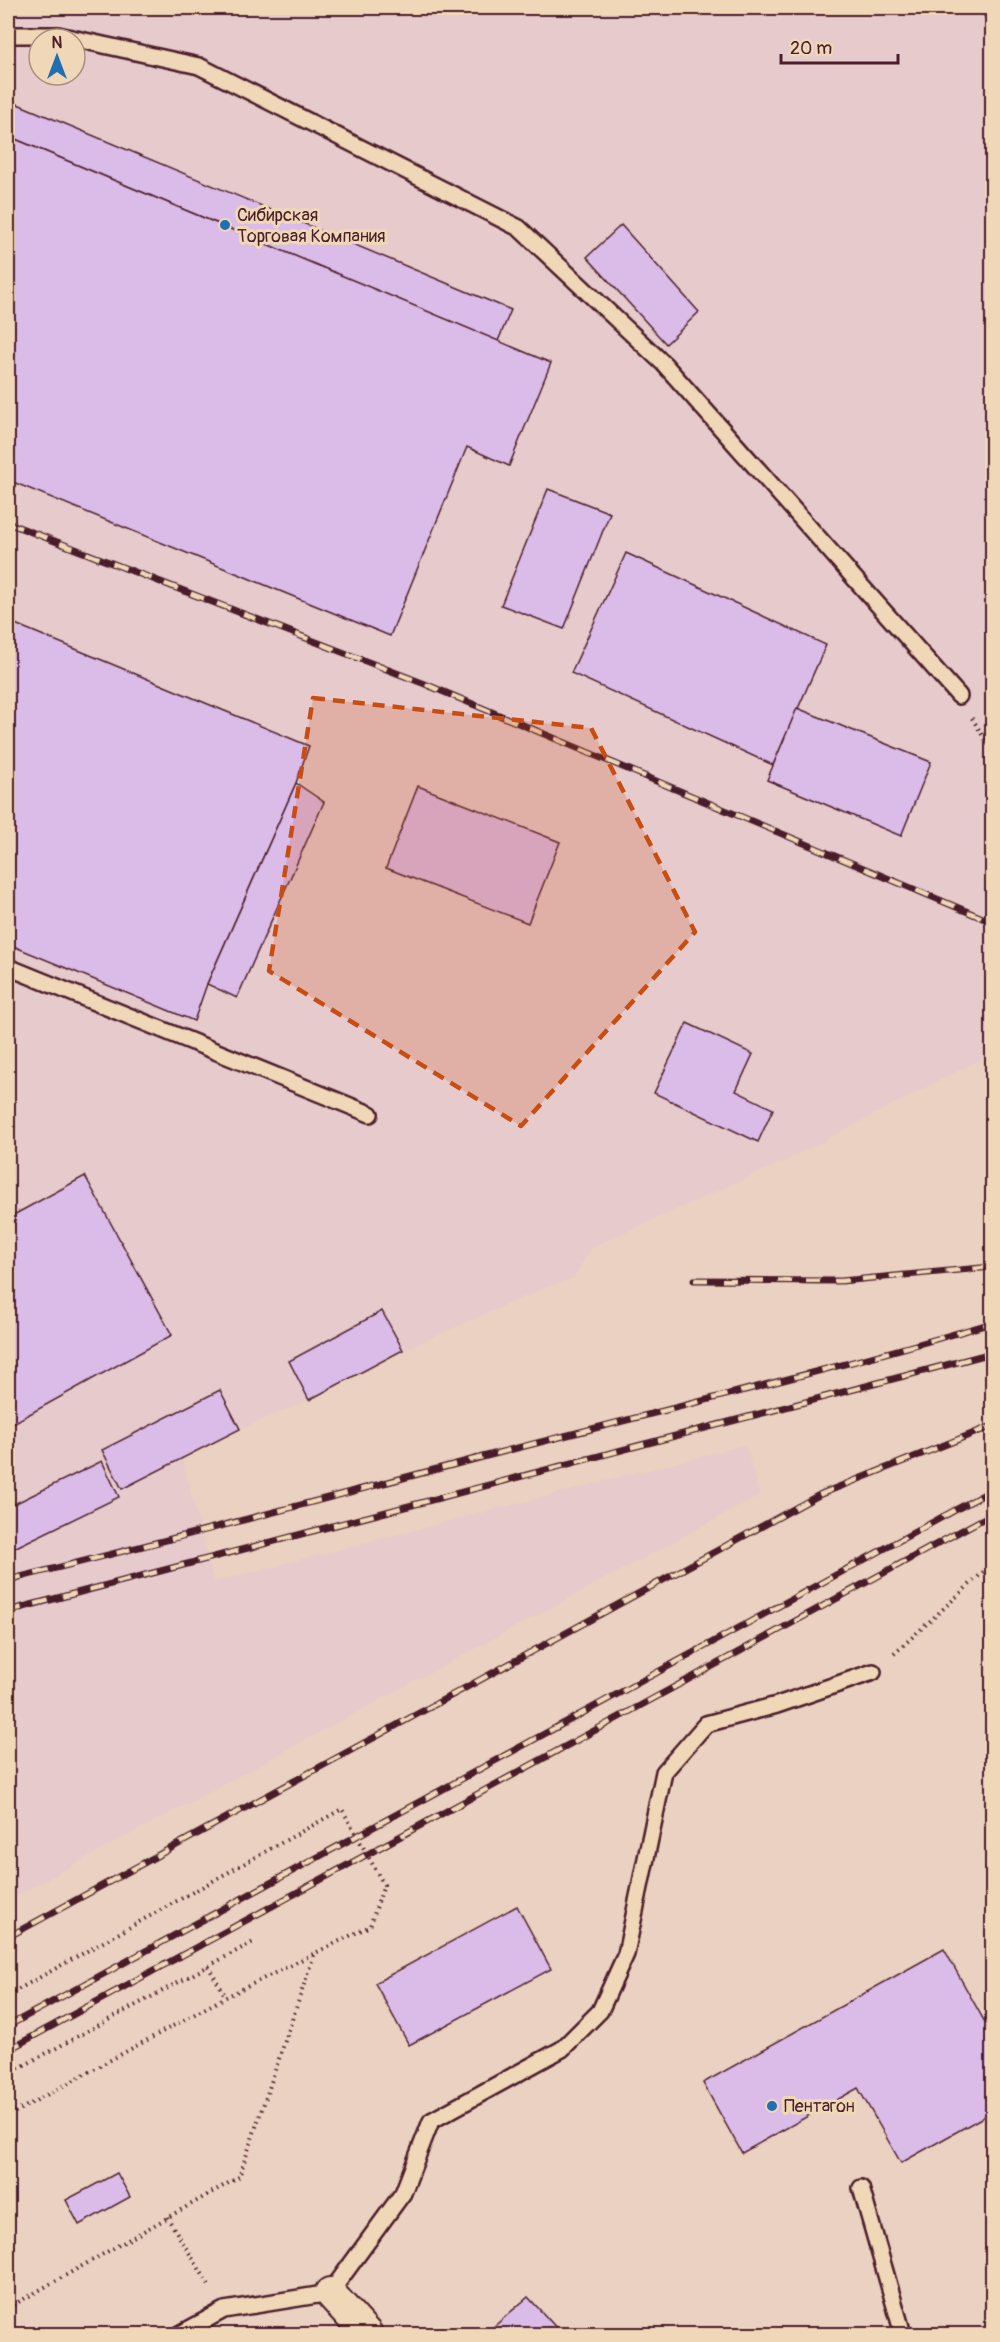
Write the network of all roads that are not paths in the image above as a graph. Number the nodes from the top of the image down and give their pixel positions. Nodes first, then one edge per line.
1 (8, 35) edge
2 (959, 696) road end
3 (8, 968) edge
4 (370, 1114) dead end
5 (873, 1672) road end
6 (861, 2188) dead end
7 (330, 2294) junction
8 (180, 2334) edge
9 (367, 2334) edge
10 (903, 2334) edge

1 - 2 lane
3 - 4 lane
5 - 7 lane
6 - 10 lane
7 - 8 lane
7 - 9 street

